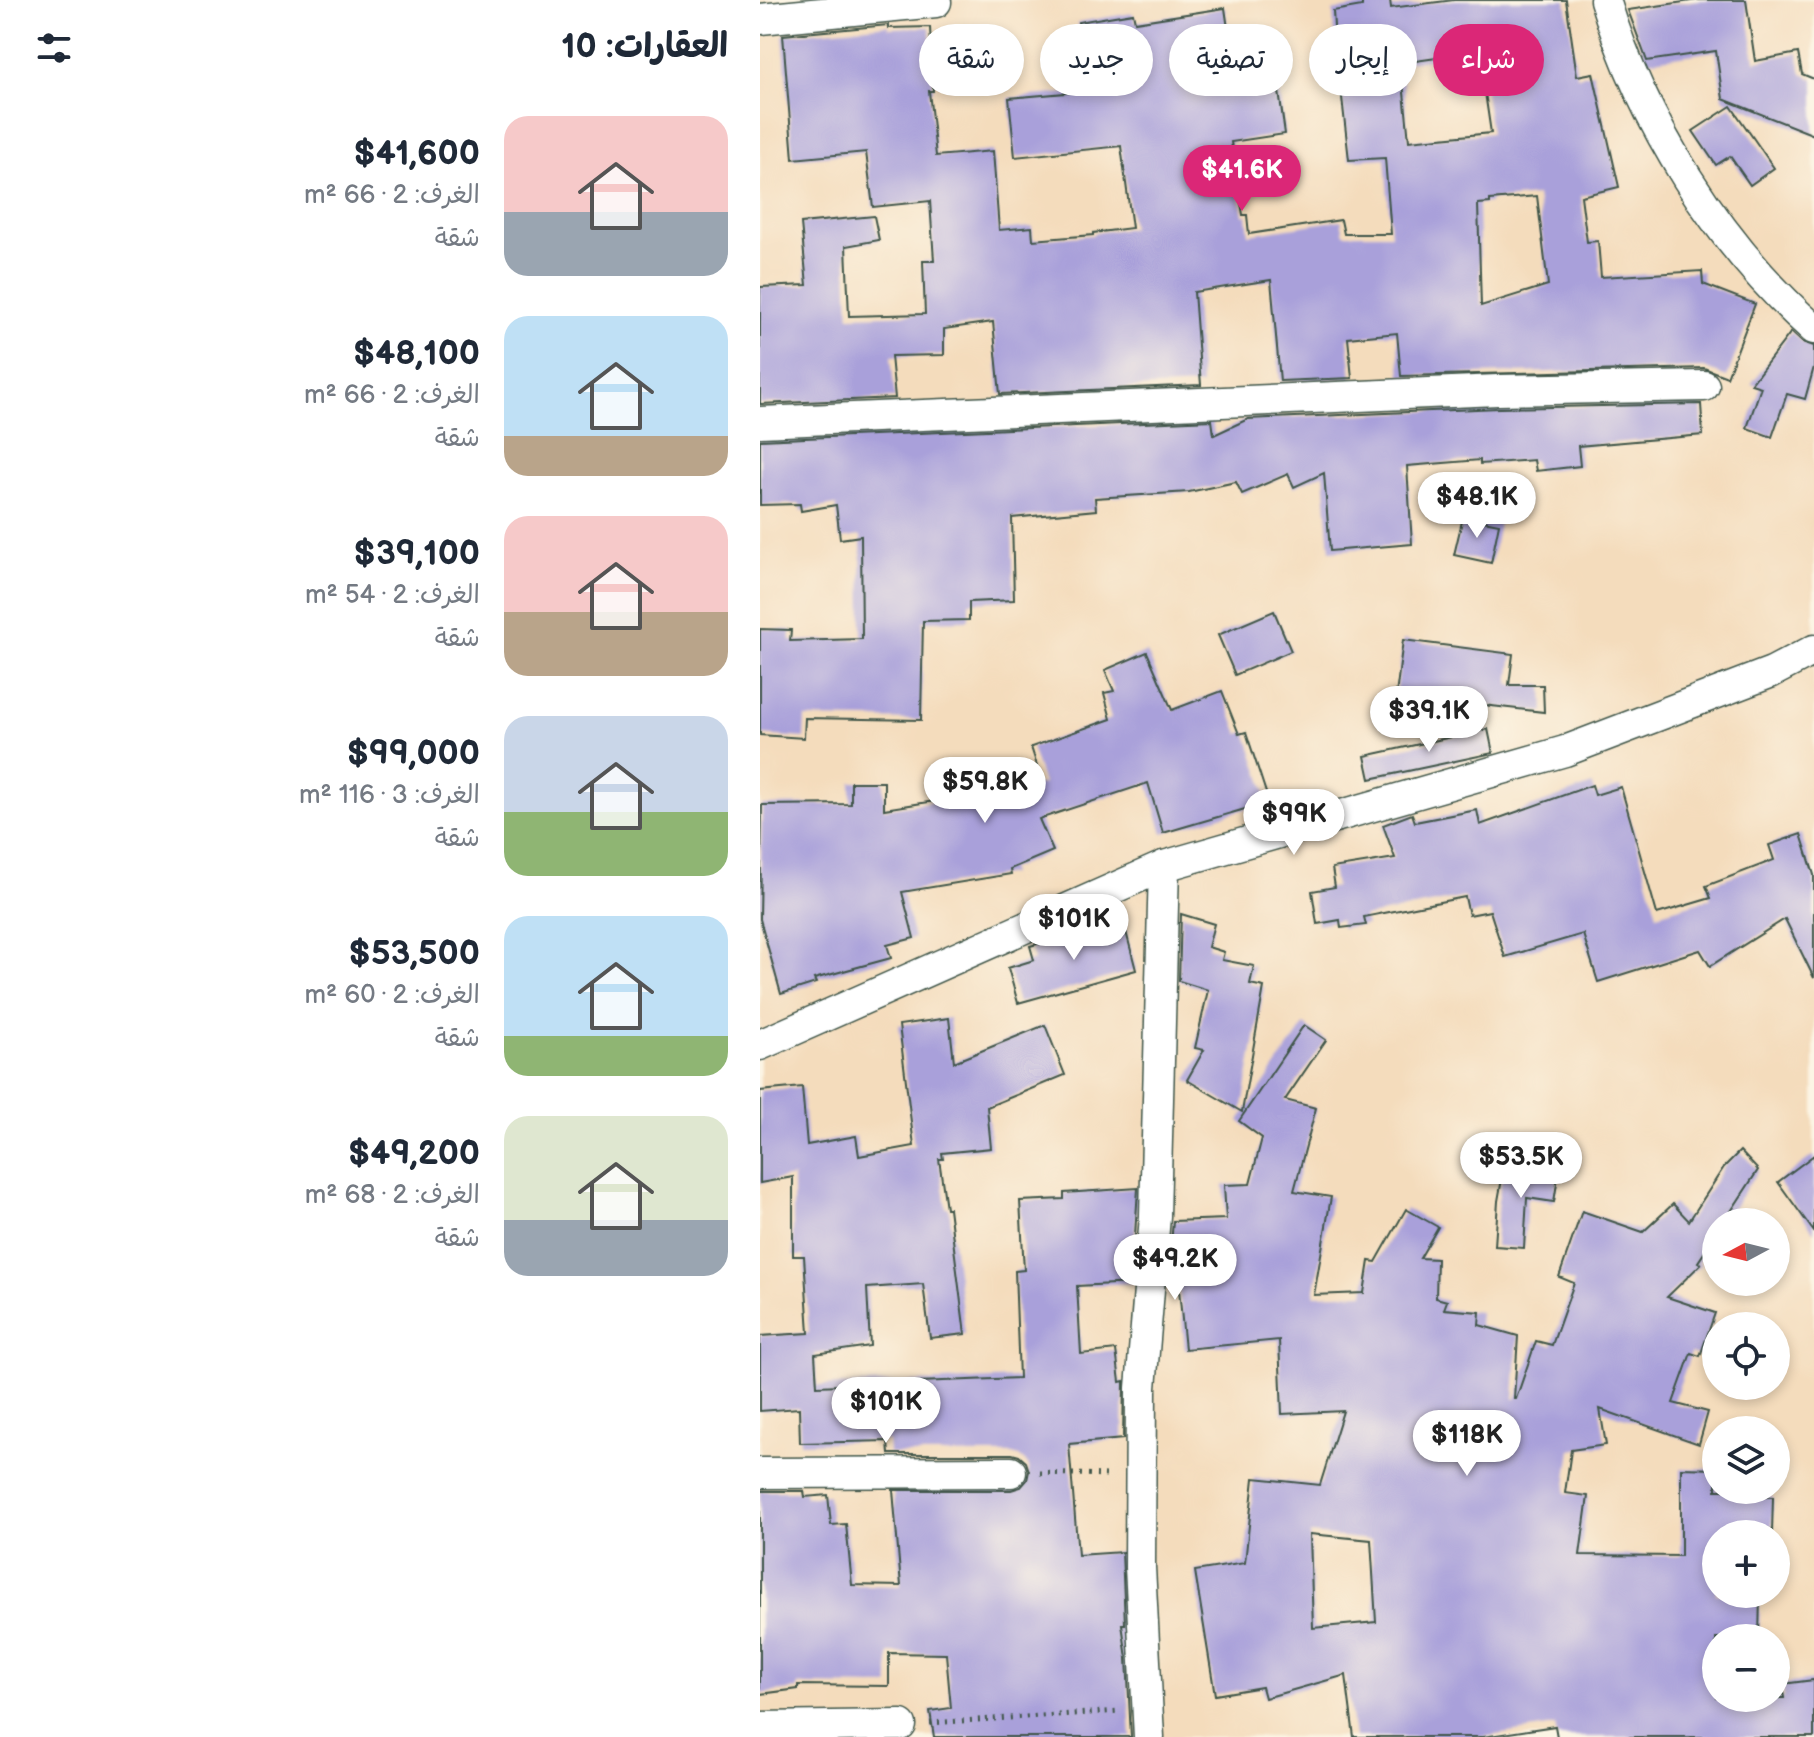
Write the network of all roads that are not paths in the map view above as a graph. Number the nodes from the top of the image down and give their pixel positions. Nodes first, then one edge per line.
1 (1605, 0) edge
2 (936, 2) edge
3 (760, 19) edge
4 (1814, 329) edge
5 (1704, 386) dead end
6 (760, 422) edge
7 (1814, 650) edge
8 (1814, 662) edge
9 (1772, 672) junction
10 (1164, 866) junction
11 (760, 1045) edge
12 (1011, 1472) road end
13 (760, 1473) edge
14 (1149, 1723) edge
15 (901, 1725) road end
16 (760, 1727) edge

1 - 4 street
2 - 3 street
5 - 6 street
7 - 9 street
8 - 9 street
9 - 10 street
10 - 11 street
10 - 14 street
12 - 13 street
15 - 16 street

